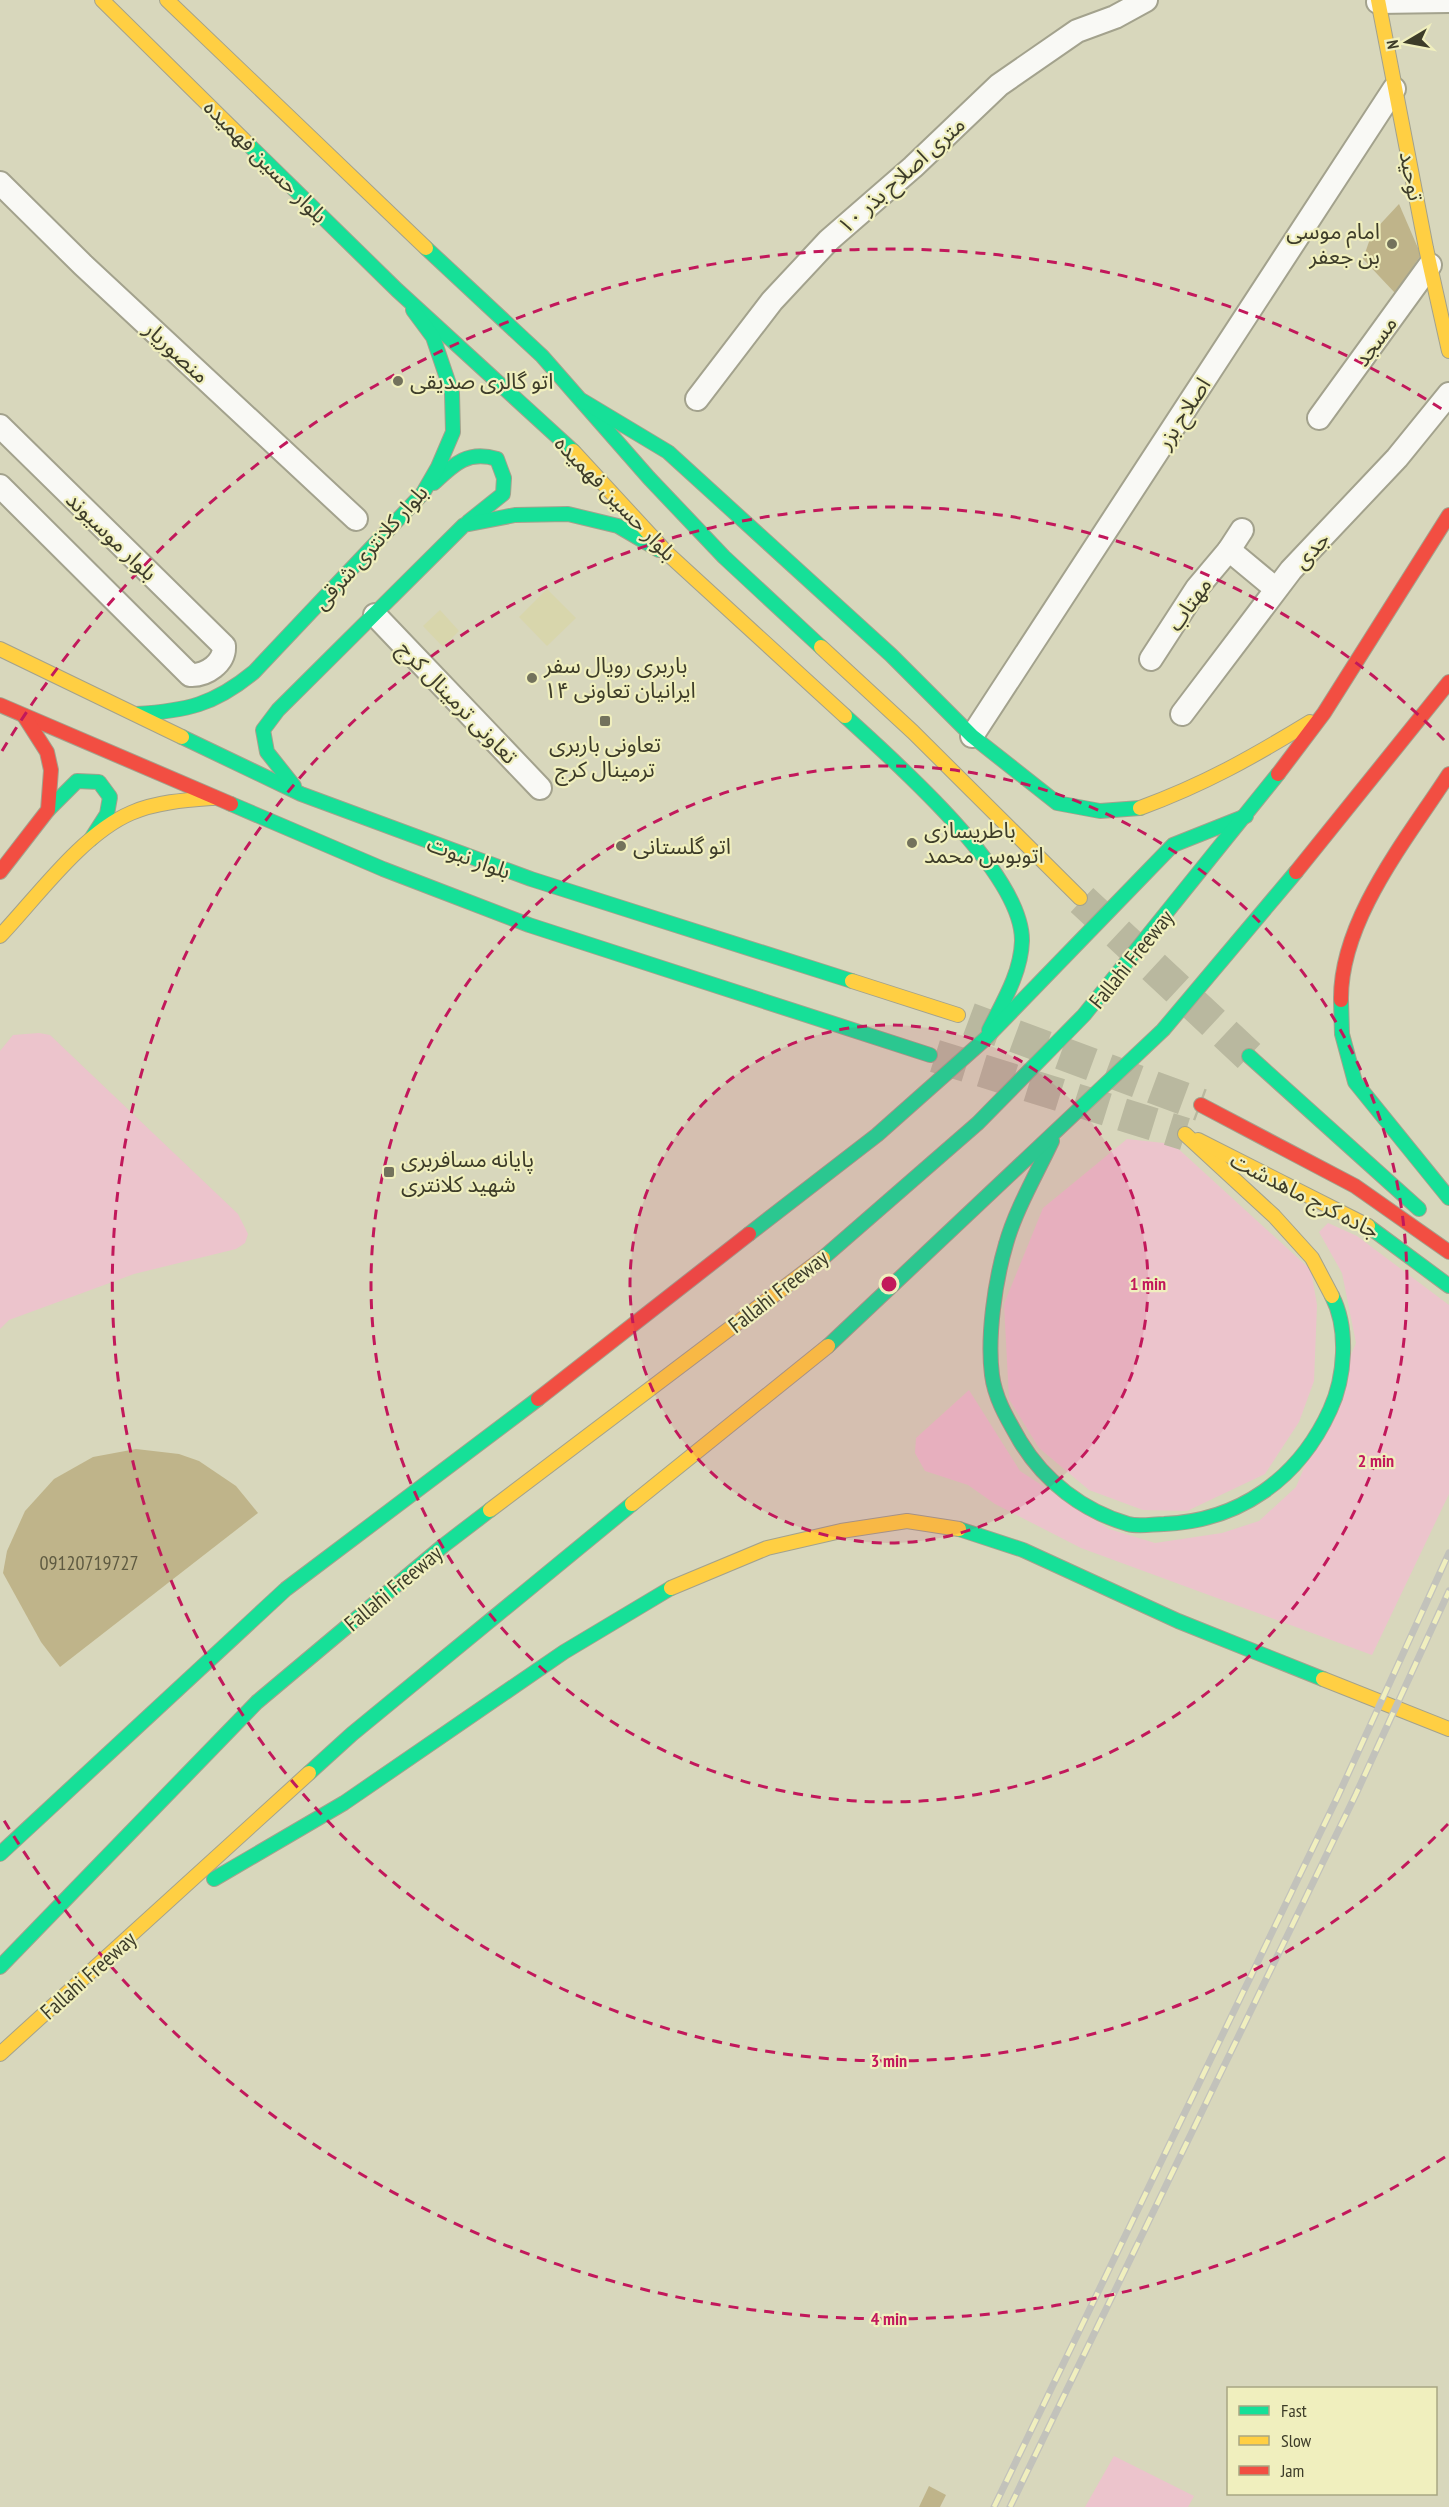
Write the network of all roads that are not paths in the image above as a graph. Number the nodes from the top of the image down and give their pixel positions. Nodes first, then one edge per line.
1 (102, 0) edge
2 (167, 0) edge
3 (1146, 0) edge
4 (1378, 1) edge
5 (1449, 1) edge
6 (1394, 89) junction
7 (0, 183) edge
8 (1430, 265) junction
9 (397, 290) junction
10 (1449, 351) edge
11 (1449, 394) edge
12 (698, 399) dead end
13 (583, 401) junction
14 (1319, 418) dead end
15 (0, 426) edge
16 (0, 486) edge
17 (423, 493) junction
18 (1449, 515) edge
19 (356, 519) dead end
20 (464, 525) junction
21 (1242, 530) dead end
22 (1229, 550) junction
23 (668, 554) junction
24 (1276, 590) junction
25 (368, 609) junction
26 (0, 648) edge
27 (1151, 659) dead end
28 (1449, 682) edge
29 (0, 705) edge
30 (1324, 713) junction
31 (134, 714) junction
32 (1182, 714) dead end
33 (24, 716) junction
34 (972, 736) junction
35 (1449, 774) edge
36 (540, 788) dead end
37 (301, 794) junction
38 (213, 798) junction
39 (48, 810) junction
40 (1247, 815) junction
41 (90, 841) junction
42 (0, 872) edge
43 (1080, 898) tunnel mouth
44 (0, 936) edge
45 (958, 1015) tunnel mouth
46 (984, 1040) junction
47 (930, 1055) tunnel mouth
48 (1249, 1056) tunnel mouth
49 (1201, 1105) tunnel mouth
50 (1058, 1126) junction
51 (1449, 1198) edge
52 (1440, 1228) edge
53 (1449, 1252) edge
54 (1449, 1286) edge
55 (1449, 1729) edge
56 (0, 1854) edge
57 (159, 1912) junction
58 (0, 1967) edge
59 (2, 2054) edge

1 - 9 main road, بلوار حسین فهمیده
2 - 13 main road, بلوار حسین فهمیده
3 - 12 street, ۱۰ متری اصلاح بذر
4 - 5 street
4 - 6 main road, توحید
6 - 8 main road, توحید
6 - 34 street, اصلاح بزر
7 - 19 street, منصوریار
8 - 10 main road, توحید
8 - 14 street, مسجد
9 - 17 main road, بلوار کلانتری شرقی
9 - 23 main road, بلوار حسین فهمیده
11 - 24 street, جدی
13 - 34 main road
13 - 43 main road, بلوار حسین فهمیده
15 - 16 street, بلوار موسیوند
17 - 20 main road
17 - 31 main road, بلوار کلانتری شرقی
18 - 30 main road, Fallahi Freeway
20 - 23 main road
20 - 25 main road
21 - 22 street, مهتاب
22 - 24 street
22 - 27 street, مهتاب
23 - 46 main road, بلوار حسین فهمیده
24 - 32 street, جدی
25 - 36 street, تعاونی ترمینال کرج
25 - 37 main road
26 - 31 main road, بلوار نبوت
28 - 50 main road, Fallahi Freeway
29 - 33 main road, بلوار نبوت
30 - 34 main road
30 - 40 main road, Fallahi Freeway
31 - 37 main road, بلوار نبوت
33 - 38 main road, بلوار نبوت
33 - 39 main road
35 - 51 main road
37 - 45 main road, بلوار نبوت
38 - 41 main road
38 - 47 main road, بلوار نبوت
39 - 41 main road
39 - 42 main road
40 - 46 main road
40 - 58 main road, Fallahi Freeway
41 - 44 main road
46 - 56 main road
48 - 52 main road
49 - 53 main road
50 - 54 main road, جاده کرج ماهدشت
50 - 57 main road, Fallahi Freeway
55 - 57 main road
57 - 59 main road, Fallahi Freeway

